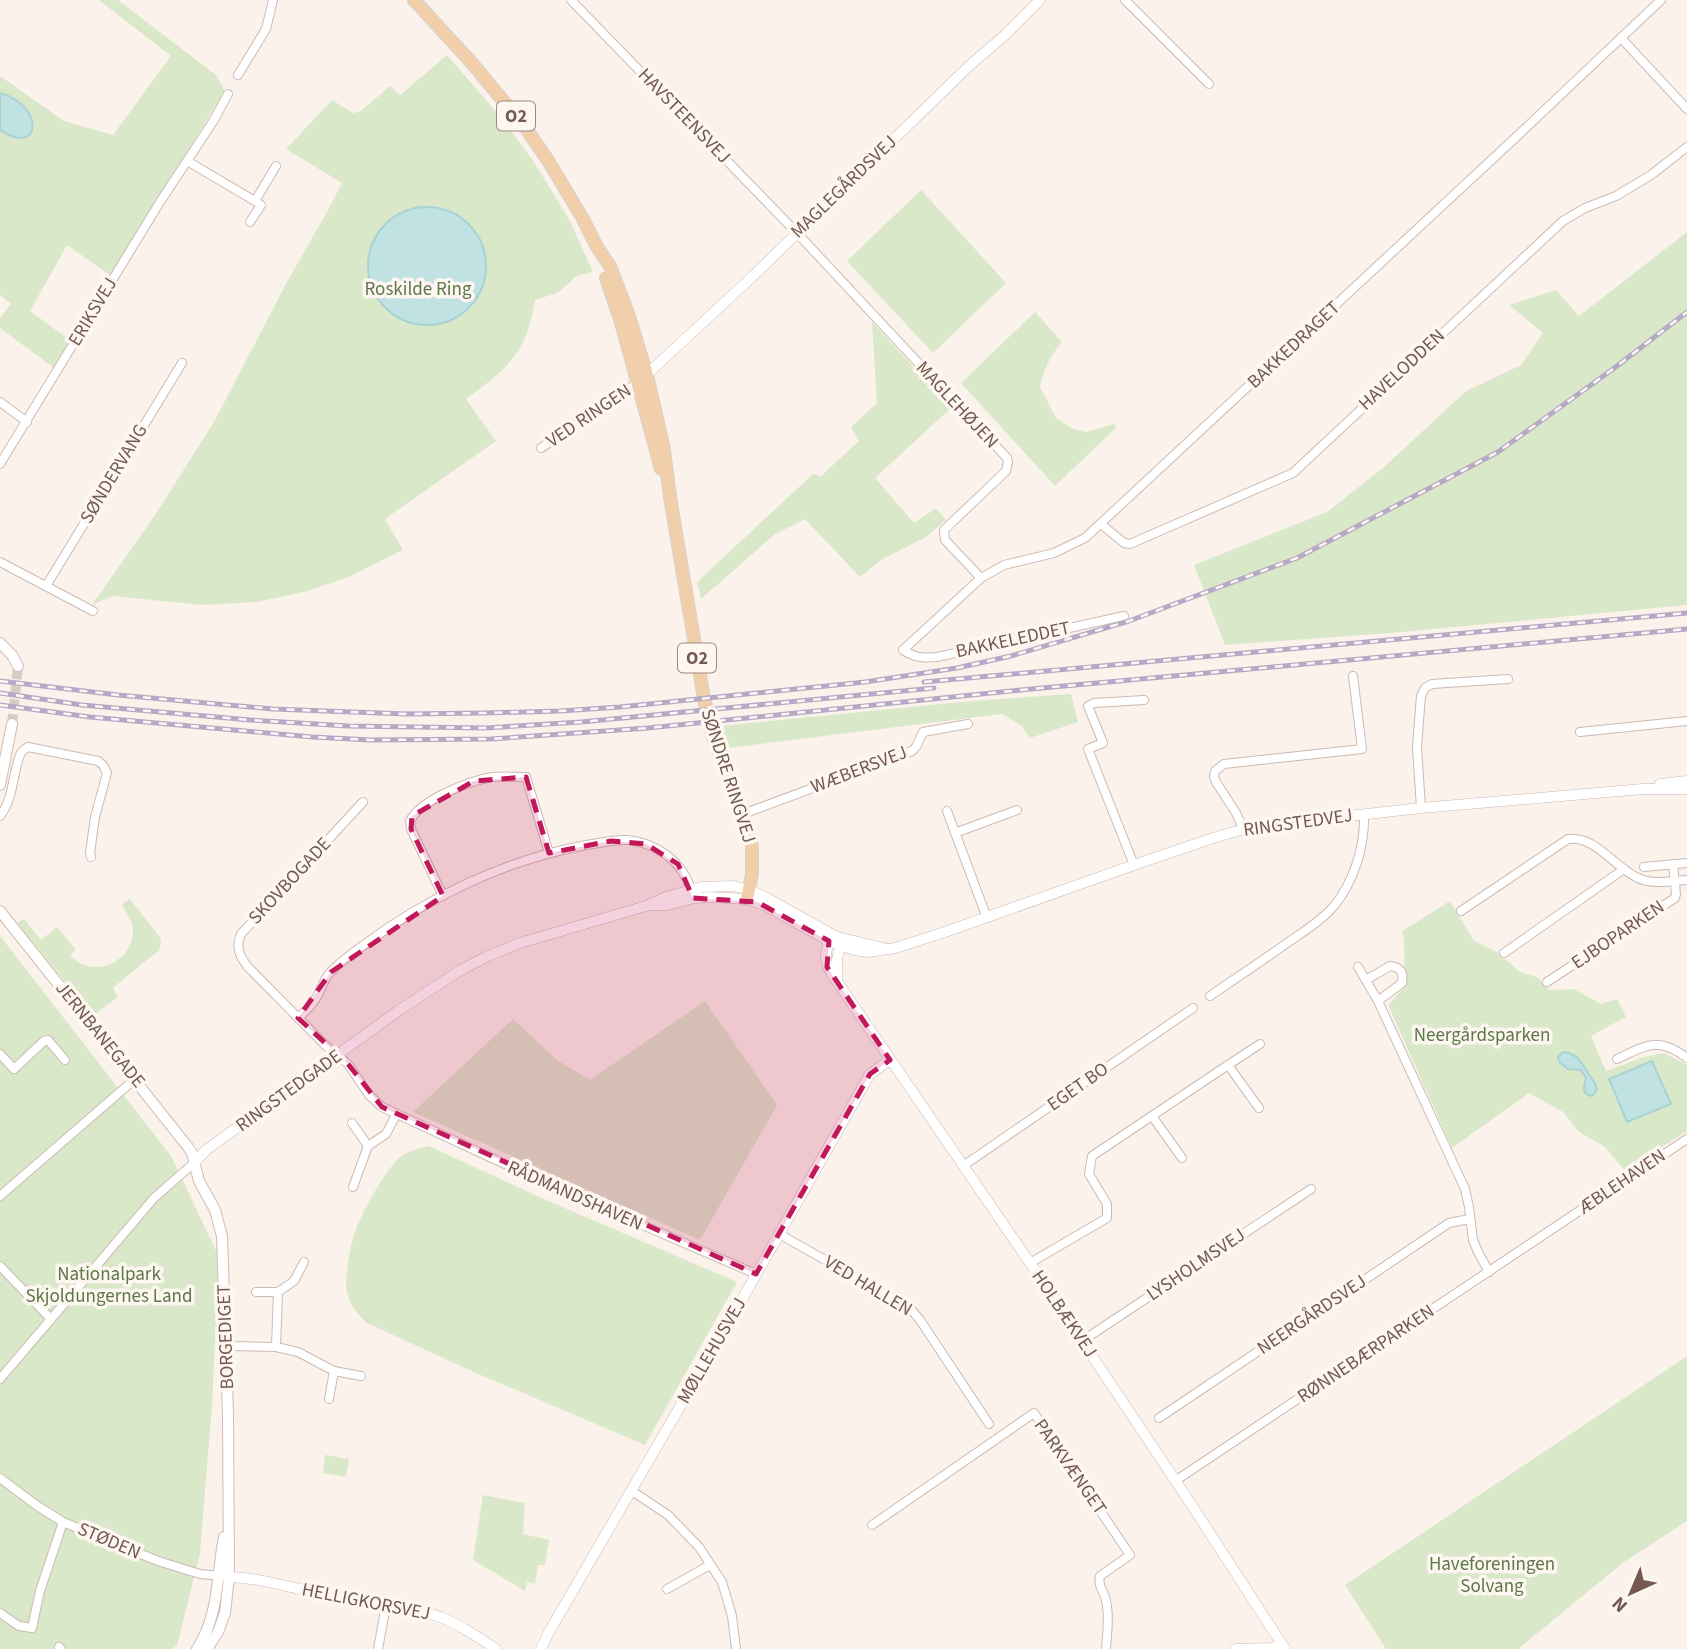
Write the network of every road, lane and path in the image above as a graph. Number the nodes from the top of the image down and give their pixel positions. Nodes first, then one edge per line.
1 (273, 0) edge
2 (571, 0) edge
3 (1040, 0) edge
4 (1125, 0) edge
5 (1661, 0) edge
6 (422, 3) edge
7 (1621, 38) junction
8 (238, 75) dead end
9 (1209, 84) dead end
10 (228, 94) dead end
11 (1687, 109) edge
12 (1687, 147) edge
13 (187, 161) junction
14 (276, 166) dead end
15 (255, 201) junction
16 (250, 222) dead end
17 (797, 233) junction
18 (182, 363) dead end
19 (642, 379) junction
20 (0, 402) edge
21 (27, 422) junction
22 (541, 449) dead end
23 (0, 464) edge
24 (1101, 524) junction
25 (0, 562) edge
26 (981, 578) junction
27 (46, 586) junction
28 (93, 611) dead end
29 (1124, 616) dead end
30 (0, 643) edge
31 (903, 650) joint
32 (18, 666) tunnel mouth
33 (1353, 676) dead end
34 (1508, 679) dead end
35 (1144, 700) dead end
36 (1687, 721) edge
37 (12, 724) tunnel mouth
38 (968, 724) dead end
39 (1580, 732) dead end
40 (1687, 780) edge
41 (0, 785) edge
42 (1643, 789) junction
43 (1687, 789) edge
44 (363, 802) dead end
45 (1421, 808) junction
46 (1017, 810) dead end
47 (947, 811) dead end
48 (743, 814) junction
49 (1364, 814) junction
50 (0, 816) edge
51 (1244, 830) junction
52 (955, 833) junction
53 (549, 853) junction
54 (91, 857) dead end
55 (1687, 863) edge
56 (1673, 864) junction
57 (1134, 865) junction
58 (1644, 867) dead end
59 (1624, 869) junction
60 (1687, 880) edge
61 (1674, 881) junction
62 (691, 890) junction
63 (748, 895) junction
64 (443, 896) junction
65 (649, 905) junction
66 (0, 911) edge
67 (1461, 912) dead end
68 (987, 918) junction
69 (835, 942) junction
70 (1504, 953) dead end
71 (1358, 967) dead end
72 (1366, 980) junction
73 (1547, 982) dead end
74 (1210, 996) dead end
75 (1378, 1001) junction
76 (1193, 1008) dead end
77 (298, 1018) junction
78 (1260, 1044) dead end
79 (0, 1054) edge
80 (337, 1056) junction
81 (1687, 1058) edge
82 (1617, 1059) dead end
83 (65, 1060) dead end
84 (890, 1060) junction
85 (1228, 1065) junction
86 (135, 1079) junction
87 (1259, 1108) dead end
88 (396, 1115) junction
89 (1152, 1116) junction
90 (352, 1123) dead end
91 (1687, 1139) edge
92 (368, 1146) junction
93 (1182, 1158) dead end
94 (195, 1162) junction
95 (963, 1166) junction
96 (353, 1187) dead end
97 (1311, 1189) dead end
98 (0, 1196) edge
99 (1469, 1219) junction
100 (1556, 1226) joint
101 (779, 1234) junction
102 (304, 1262) dead end
103 (1030, 1263) junction
104 (0, 1266) edge
105 (1489, 1272) junction
106 (756, 1274) junction
107 (256, 1292) dead end
108 (278, 1292) junction
109 (51, 1319) junction
110 (1082, 1341) junction
111 (226, 1346) junction
112 (276, 1347) junction
113 (334, 1371) junction
114 (361, 1376) dead end
115 (0, 1378) edge
116 (329, 1399) dead end
117 (1159, 1418) dead end
118 (989, 1424) dead end
119 (0, 1478) edge
120 (1175, 1481) junction
121 (632, 1491) junction
122 (63, 1522) junction
123 (872, 1525) dead end
124 (710, 1565) junction
125 (224, 1576) junction
126 (667, 1589) dead end
127 (386, 1605) junction
128 (0, 1613) edge
129 (1283, 1646) edge
130 (197, 1649) edge
131 (207, 1649) edge
132 (378, 1649) edge
133 (496, 1649) edge
134 (541, 1649) edge
135 (736, 1649) edge
136 (1106, 1649) edge
137 (1235, 1649) edge
138 (1244, 1649) edge

1 - 8 street
2 - 17 street, HAVSTEENSVEJ
3 - 17 street, MAGLEGÅRDSVEJ
4 - 9 street
5 - 7 street, BAKKEDRAGET
6 - 19 main road, SØNDRE RINGVEJ / O2
7 - 11 street
7 - 24 street, BAKKEDRAGET
10 - 13 street, ERIKSVEJ
12 - 24 street, HAVELODDEN
13 - 15 street
13 - 21 street, ERIKSVEJ
14 - 15 street
15 - 16 street
17 - 19 street, MAGLEGÅRDSVEJ
17 - 26 street, MAGLEHØJEN
18 - 27 street, SØNDERVANG
19 - 22 street, VED RINGEN
19 - 48 main road, SØNDRE RINGVEJ / O2
20 - 21 street
21 - 23 street, ERIKSVEJ
24 - 26 street, BAKKEDRAGET
25 - 27 street
26 - 31 street, BAKKEDRAGET
27 - 28 street
29 - 31 street, BAKKELEDDET
30 - 32 main road
33 - 51 street
34 - 45 street
35 - 57 street
36 - 39 street
37 - 41 main road
38 - 48 street, WÆBERSVEJ
40 - 42 street, RINGSTEDVEJ
42 - 43 street, RINGSTEDVEJ
42 - 45 street, RINGSTEDVEJ
44 - 77 street, SKOVBOGADE
45 - 49 street, RINGSTEDVEJ
46 - 52 street
47 - 52 street
48 - 63 main road, SØNDRE RINGVEJ / O2
49 - 51 street, RINGSTEDVEJ
49 - 74 street
50 - 54 street
51 - 57 street, RINGSTEDVEJ
52 - 68 street
53 - 62 street
53 - 64 street
53 - 64 street
55 - 56 street
56 - 58 street
56 - 61 street, EJBOPARKEN
57 - 68 street, RINGSTEDVEJ
59 - 61 street, EJBOPARKEN
59 - 67 street, EJBOPARKEN
59 - 70 street
60 - 61 street, EJBOPARKEN
61 - 73 street, EJBOPARKEN
62 - 63 street, RINGSTEDGADE
62 - 65 street, RINGSTEDGADE
63 - 65 street, RINGSTEDGADE
63 - 69 street, RINGSTEDVEJ
64 - 77 street
65 - 80 street, RINGSTEDGADE
66 - 86 main road, JERNBANEGADE
68 - 69 street, RINGSTEDVEJ
69 - 84 street, HOLBÆKVEJ
71 - 72 street
72 - 75 street
72 - 75 street
75 - 99 street
76 - 95 street, EGET BO
77 - 80 street, SKOVBOGADE
78 - 85 street
79 - 83 street
80 - 88 street, RÅDMANDSHAVEN
80 - 94 street, RINGSTEDGADE
81 - 82 street
84 - 95 street, HOLBÆKVEJ
84 - 101 street, MØLLEHUSVEJ
85 - 87 street
85 - 89 street
86 - 94 main road, JERNBANEGADE
86 - 98 street
88 - 92 street
88 - 106 street, RÅDMANDSHAVEN
89 - 93 street
89 - 103 street
90 - 92 street
91 - 100 street, ÆBLEHAVEN
92 - 96 street
94 - 109 street, RINGSTEDGADE
94 - 111 main road, BORGEDIGET
95 - 103 street, HOLBÆKVEJ
97 - 110 street, LYSHOLMSVEJ
99 - 105 street
99 - 117 street, NEERGÅRDSVEJ
100 - 105 street, RØNNEBÆRPARKEN
101 - 106 street, MØLLEHUSVEJ
101 - 118 street, VED HALLEN
102 - 108 street
103 - 110 street, HOLBÆKVEJ
104 - 109 street
105 - 120 street, RØNNEBÆRPARKEN
106 - 121 street, MØLLEHUSVEJ
107 - 108 street
108 - 112 street
109 - 115 street, RINGSTEDGADE
110 - 120 street, HOLBÆKVEJ
111 - 112 street
111 - 125 main road, BORGEDIGET
112 - 113 street
113 - 114 street
113 - 116 street
119 - 122 street, STØDEN
120 - 129 street, HOLBÆKVEJ
121 - 124 street
121 - 134 street, MØLLEHUSVEJ
122 - 125 street, STØDEN
122 - 128 street
123 - 136 street, PARKVÆNGET
124 - 126 street
124 - 135 street
125 - 127 street, HELLIGKORSVEJ
125 - 130 main road
125 - 131 main road
127 - 132 street
127 - 133 street, HELLIGKORSVEJ
129 - 138 street
137 - 138 street

